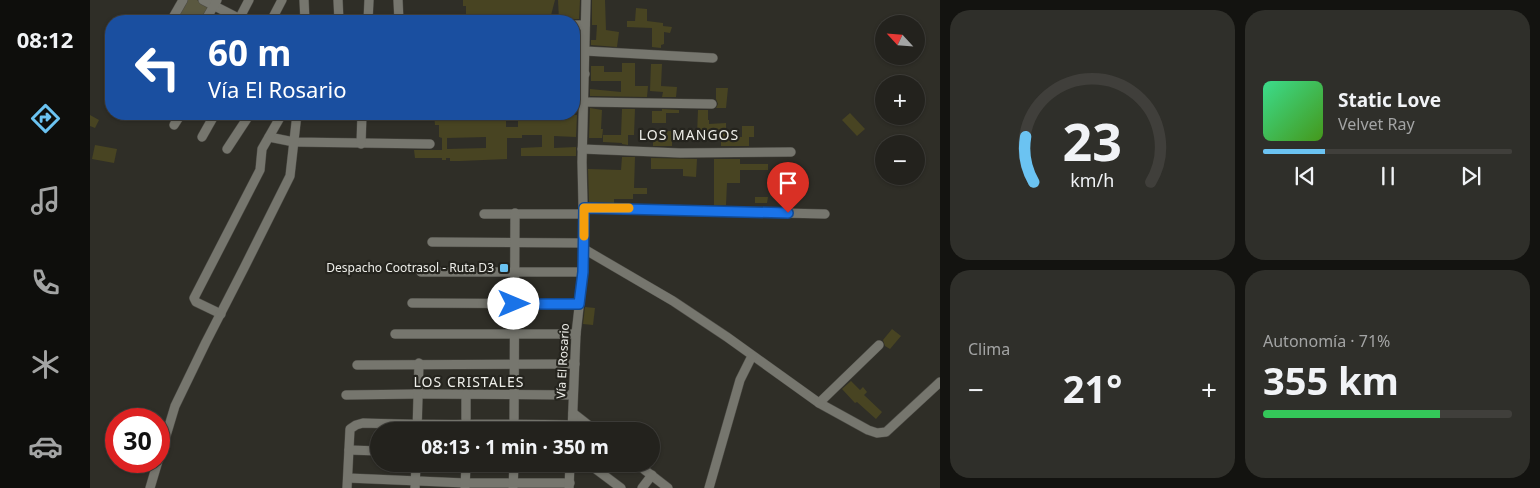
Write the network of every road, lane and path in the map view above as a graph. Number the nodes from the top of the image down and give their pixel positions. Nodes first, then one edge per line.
1 (182, 0) edge
2 (203, 0) edge
3 (249, 0) edge
4 (282, 0) edge
5 (304, 0) edge
6 (338, 0) edge
7 (369, 0) edge
8 (398, 0) edge
9 (586, 0) edge
10 (215, 3) edge
11 (174, 15) edge
12 (208, 15) edge
13 (233, 15) edge
14 (242, 15) edge
15 (274, 15) edge
16 (305, 15) edge
17 (339, 15) edge
18 (368, 15) edge
19 (399, 15) edge
20 (580, 25) edge
21 (585, 25) junction
22 (585, 51) junction
23 (713, 58) dead end
24 (580, 74) edge
25 (585, 74) junction
26 (584, 102) junction
27 (712, 104) dead end
28 (177, 120) edge
29 (212, 120) edge
30 (246, 120) edge
31 (279, 120) edge
32 (296, 120) edge
33 (362, 120) edge
34 (174, 125) dead end
35 (202, 137) dead end
36 (269, 137) junction
37 (294, 142) junction
38 (361, 144) junction
39 (430, 144) dead end
40 (582, 146) junction
41 (227, 149) dead end
42 (792, 152) dead end
43 (584, 211) junction
44 (515, 213) junction
45 (484, 214) dead end
46 (825, 214) dead end
47 (432, 242) dead end
48 (515, 242) junction
49 (584, 246) junction
50 (514, 271) junction
51 (421, 272) dead end
52 (583, 272) junction
53 (412, 303) dead end
54 (514, 304) junction
55 (579, 304) junction
56 (220, 314) junction
57 (395, 334) dead end
58 (515, 334) junction
59 (576, 334) junction
60 (879, 345) dead end
61 (752, 356) junction
62 (419, 363) junction
63 (357, 364) dead end
64 (514, 364) junction
65 (575, 364) junction
66 (940, 382) edge
67 (418, 394) junction
68 (466, 394) junction
69 (514, 394) junction
70 (346, 395) dead end
71 (573, 395) junction
72 (819, 403) junction
73 (573, 413) junction
74 (417, 422) edge
75 (466, 422) edge
76 (514, 422) edge
77 (572, 422) edge
78 (584, 422) edge
79 (170, 424) edge
80 (370, 424) edge
81 (349, 450) junction
82 (370, 451) edge
83 (416, 472) edge
84 (466, 472) edge
85 (514, 472) edge
86 (570, 472) edge
87 (600, 472) edge
88 (648, 472) edge
89 (154, 473) edge
90 (652, 475) junction
91 (348, 478) junction
92 (415, 485) edge
93 (465, 485) edge
94 (514, 485) edge
95 (570, 486) edge
96 (150, 488) edge
97 (347, 488) edge
98 (621, 488) edge
99 (642, 488) edge
100 (668, 488) edge
101 (709, 488) edge

1 - 11 street
2 - 10 street
3 - 14 street
4 - 15 street
5 - 16 street
6 - 17 street
7 - 18 street
8 - 19 street
9 - 21 street, Vía El Rosario
10 - 12 street
10 - 13 street
20 - 21 street
21 - 22 street, Vía El Rosario
22 - 23 street
22 - 25 street, Vía El Rosario
24 - 25 street
25 - 26 street, Vía El Rosario
26 - 27 street
26 - 40 street, Vía El Rosario
28 - 34 street
29 - 35 street
30 - 41 street
31 - 36 street
32 - 37 street
33 - 38 street
36 - 37 street
36 - 56 street
37 - 38 street
37 - 56 street
38 - 39 street
40 - 42 street
40 - 43 street, Vía El Rosario
43 - 44 street
43 - 46 street
43 - 49 street, Vía El Rosario
44 - 45 street
44 - 48 street
47 - 48 street
48 - 49 street
48 - 50 street
49 - 52 street, Vía El Rosario
49 - 61 street
50 - 51 street
50 - 52 street
50 - 54 street
52 - 55 street, Vía El Rosario
53 - 54 street
54 - 55 street
54 - 58 street
55 - 59 street, Vía El Rosario
56 - 79 street
57 - 58 street
58 - 59 street
58 - 64 street
59 - 65 street, Vía El Rosario
60 - 72 street
61 - 72 street
61 - 101 street
62 - 63 street
62 - 64 street
62 - 67 street
64 - 65 street
64 - 69 street
65 - 71 street, Vía El Rosario
66 - 72 street
67 - 68 street
67 - 70 street
67 - 74 street
68 - 69 street
68 - 75 street
69 - 71 street
69 - 76 street
71 - 73 street, Vía El Rosario
73 - 77 street, Vía El Rosario
73 - 78 street
80 - 81 street
81 - 82 street
81 - 91 street
83 - 92 street
84 - 93 street
85 - 94 street
86 - 95 street
87 - 98 street
88 - 90 street
89 - 96 street
90 - 99 street
90 - 100 street
91 - 92 street
91 - 97 street
92 - 93 street
93 - 94 street
94 - 95 street

